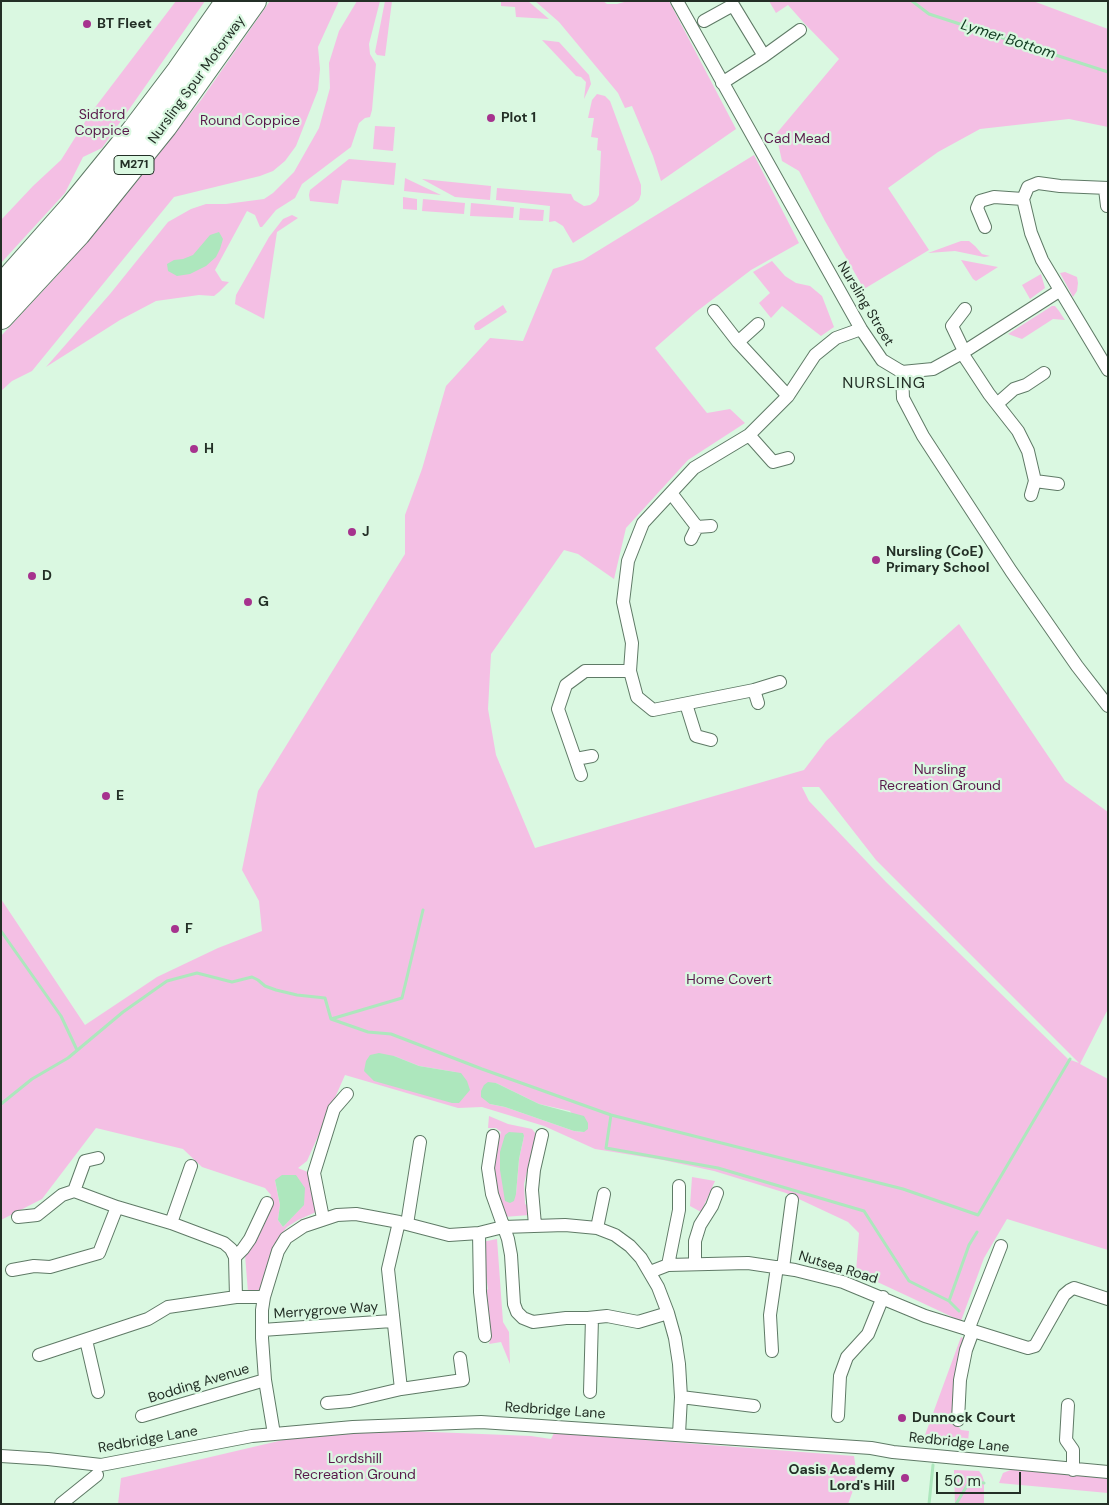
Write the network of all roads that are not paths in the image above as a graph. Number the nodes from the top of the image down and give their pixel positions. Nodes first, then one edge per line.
1 (228, 1) edge
2 (254, 1) edge
3 (677, 1) edge
4 (704, 21) dead end
5 (800, 30) dead end
6 (764, 56) junction
7 (722, 83) junction
8 (1106, 188) edge
9 (1023, 200) junction
10 (1107, 206) edge
11 (985, 227) dead end
12 (1, 287) edge
13 (1059, 292) junction
14 (965, 309) dead end
15 (714, 311) dead end
16 (1, 317) edge
17 (758, 324) dead end
18 (861, 329) junction
19 (738, 342) junction
20 (1102, 347) edge
21 (963, 352) junction
22 (1108, 370) edge
23 (902, 372) junction
24 (1044, 373) dead end
25 (788, 396) junction
26 (997, 404) junction
27 (749, 435) junction
28 (788, 458) dead end
29 (1035, 481) junction
30 (1058, 484) dead end
31 (671, 493) junction
32 (1031, 495) dead end
33 (711, 526) dead end
34 (697, 527) junction
35 (691, 540) dead end
36 (630, 670) junction
37 (780, 682) dead end
38 (686, 704) junction
39 (1108, 706) edge
40 (711, 740) dead end
41 (592, 756) dead end
42 (576, 760) junction
43 (581, 775) dead end
44 (347, 1094) dead end
45 (542, 1135) dead end
46 (493, 1136) dead end
47 (420, 1142) dead end
48 (98, 1158) dead end
49 (191, 1166) dead end
50 (679, 1186) dead end
51 (74, 1191) junction
52 (717, 1193) dead end
53 (604, 1194) dead end
54 (792, 1200) dead end
55 (267, 1203) dead end
56 (117, 1207) junction
57 (18, 1217) dead end
58 (323, 1218) junction
59 (403, 1223) junction
60 (171, 1224) junction
61 (534, 1225) junction
62 (503, 1227) junction
63 (597, 1228) junction
64 (479, 1233) junction
65 (1001, 1246) dead end
66 (235, 1257) junction
67 (695, 1264) junction
68 (668, 1265) junction
69 (780, 1268) junction
70 (12, 1270) dead end
71 (650, 1272) junction
72 (236, 1297) junction
73 (264, 1297) junction
74 (883, 1298) junction
75 (1108, 1299) edge
76 (668, 1313) junction
77 (592, 1318) junction
78 (392, 1321) junction
79 (262, 1330) junction
80 (971, 1330) junction
81 (485, 1336) dead end
82 (86, 1340) junction
83 (772, 1351) dead end
84 (39, 1355) dead end
85 (460, 1358) dead end
86 (265, 1380) junction
87 (401, 1389) junction
88 (98, 1392) dead end
89 (590, 1392) dead end
90 (681, 1397) junction
91 (326, 1403) dead end
92 (1068, 1405) dead end
93 (754, 1406) dead end
94 (142, 1416) dead end
95 (838, 1416) dead end
96 (958, 1420) dead end
97 (274, 1434) junction
98 (679, 1434) junction
99 (1, 1456) edge
100 (1074, 1470) junction
101 (1108, 1472) edge
102 (97, 1476) dead end
103 (62, 1504) edge

1 - 12 highway, Nursling Spur Motorway / M271
2 - 16 highway, Nursling Spur Motorway / M271
3 - 7 street, Nursling Street
4 - 6 street
5 - 6 street
6 - 7 street
7 - 18 street, Nursling Street
8 - 9 street
8 - 10 street
9 - 11 street
9 - 13 street
13 - 20 street
13 - 21 street
14 - 21 street
15 - 19 street
17 - 19 street
18 - 23 street, Nursling Street
18 - 25 street
19 - 25 street
20 - 22 street
21 - 23 street
21 - 26 street
23 - 39 street
24 - 26 street
25 - 27 street
26 - 29 street
27 - 28 street
27 - 31 street
29 - 30 street
29 - 32 street
31 - 34 street
31 - 36 street
33 - 34 street
34 - 35 street
36 - 38 street
36 - 42 street
37 - 38 street
38 - 40 street
41 - 42 street
42 - 43 street
44 - 58 street
45 - 61 street
46 - 62 street
47 - 59 street
48 - 51 street
49 - 60 street
50 - 68 street
51 - 56 street
51 - 57 street
52 - 67 street
53 - 63 street
54 - 69 street, Nutsea Road
55 - 66 street
56 - 60 street
56 - 70 street
58 - 59 street, Bodding Avenue
58 - 73 street, Bodding Avenue
59 - 64 street, Bodding Avenue
59 - 78 street, Merrygrove Way
60 - 66 street
61 - 62 street, Bodding Avenue
61 - 63 street, Bodding Avenue
62 - 64 street, Bodding Avenue
62 - 77 street
63 - 71 street, Bodding Avenue
64 - 81 street
65 - 80 street
66 - 72 street
67 - 68 street, Nutsea Road
67 - 69 street, Nutsea Road
68 - 71 street, Nutsea Road
69 - 74 street, Nutsea Road
69 - 83 street, Nutsea Road
71 - 76 street, Bodding Avenue
72 - 73 street
72 - 82 street
73 - 79 street, Bodding Avenue
74 - 80 street, Nutsea Road
74 - 95 street, Nutsea Road
75 - 80 street, Nutsea Road
76 - 77 street
76 - 90 street, Bodding Avenue
77 - 89 street
78 - 79 street, Merrygrove Way
78 - 87 street, Merrygrove Way
79 - 86 street, Bodding Avenue
80 - 96 street
82 - 84 street
82 - 88 street
85 - 87 street
86 - 94 street, Bodding Avenue
86 - 97 street, Bodding Avenue
87 - 91 street
90 - 93 street
90 - 98 street, Bodding Avenue
92 - 100 street
97 - 98 street, Redbridge Lane
97 - 99 street, Redbridge Lane
98 - 100 street, Redbridge Lane
100 - 101 street, Redbridge Lane
102 - 103 street

